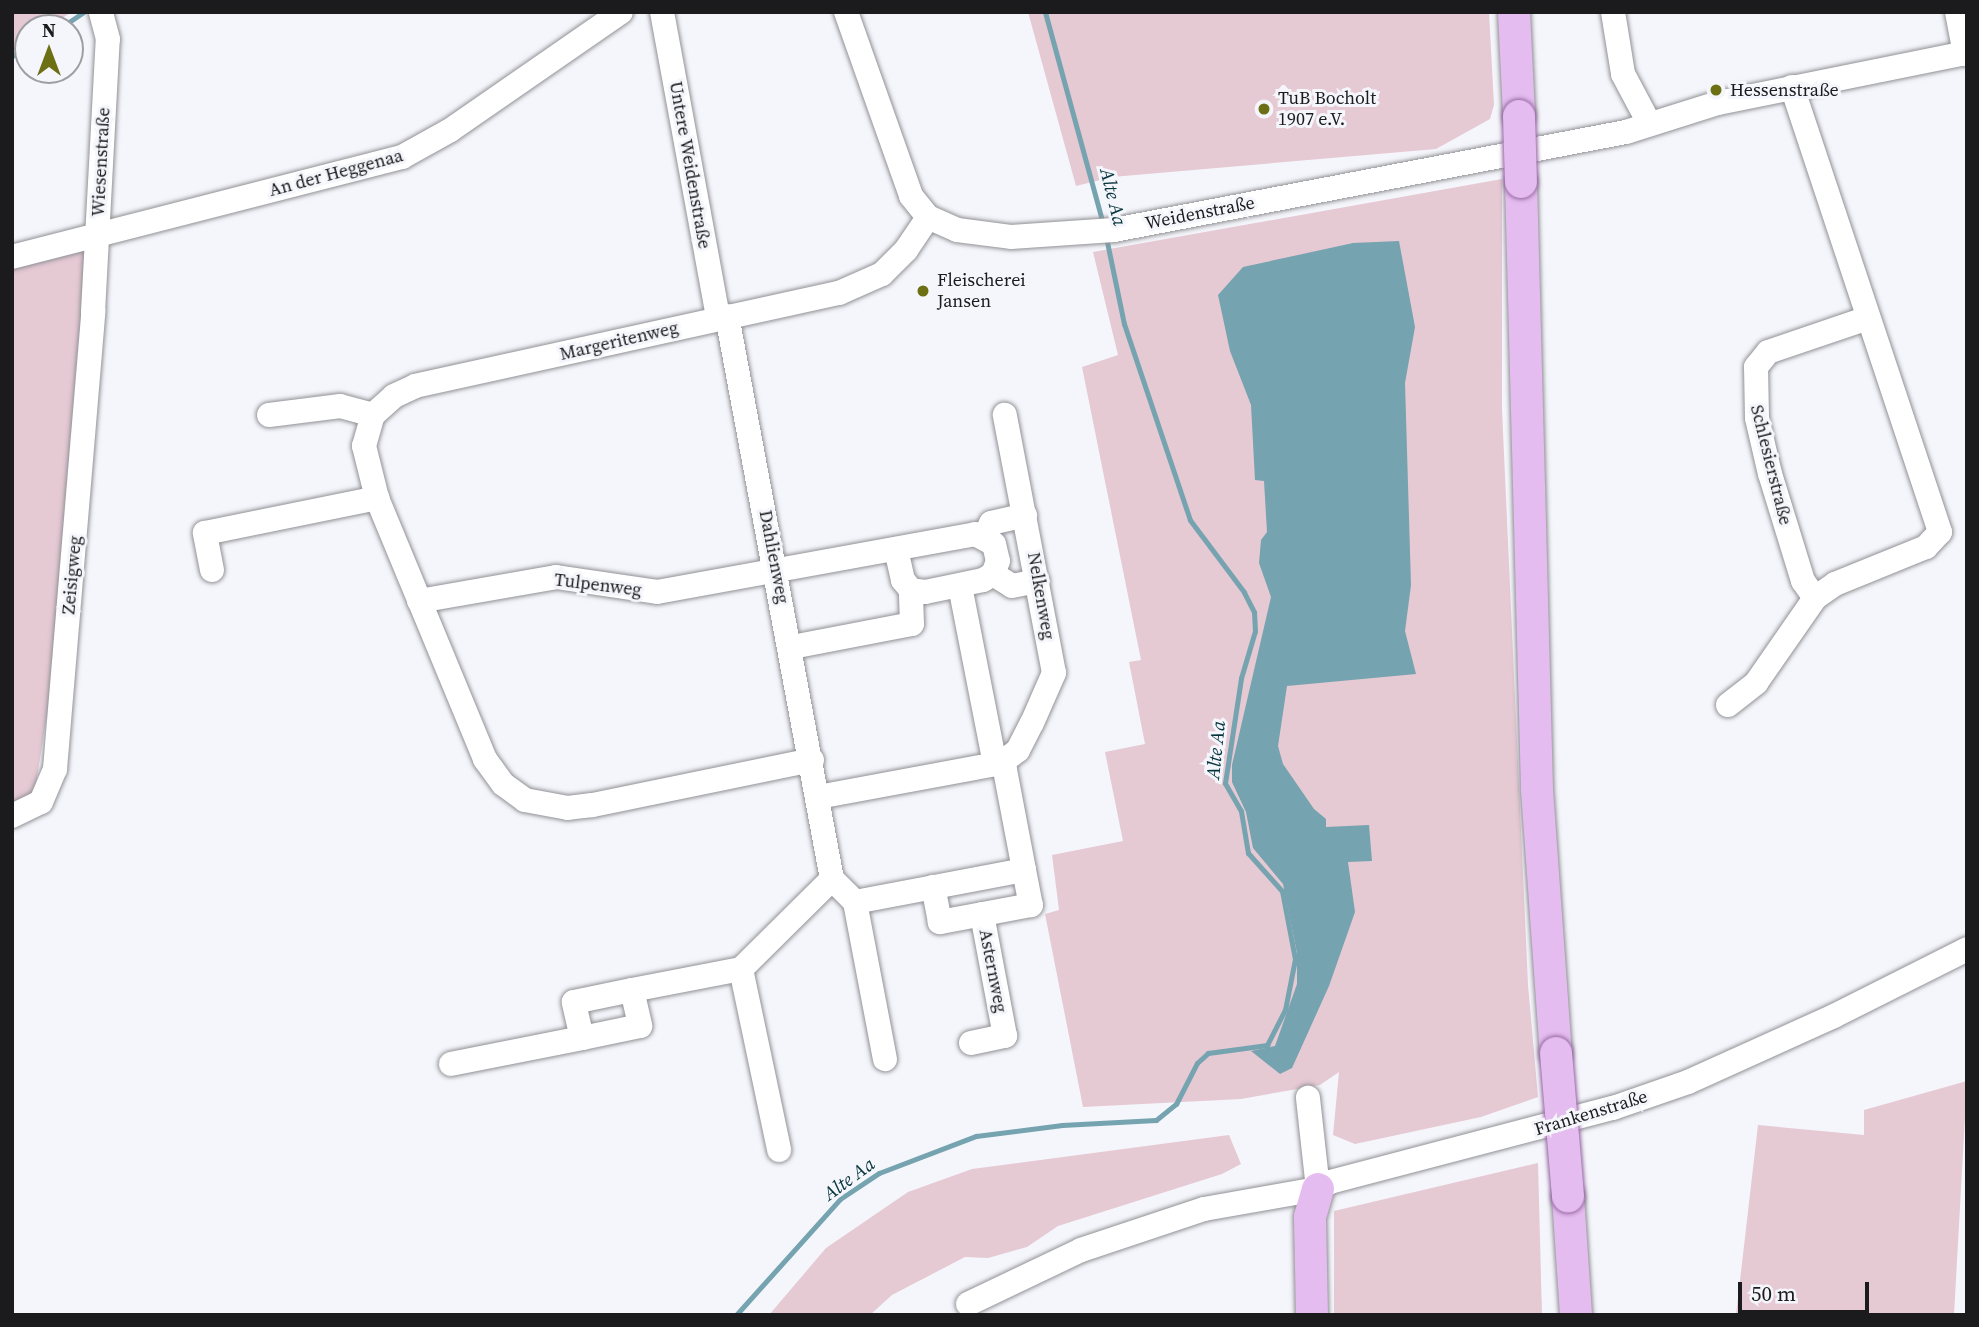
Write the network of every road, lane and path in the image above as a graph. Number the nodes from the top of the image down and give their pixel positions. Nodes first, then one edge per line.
1 (101, 12) edge
2 (621, 12) edge
3 (662, 12) edge
4 (846, 12) edge
5 (1514, 12) edge
6 (1613, 12) edge
7 (1957, 12) edge
8 (1966, 54) edge
9 (1791, 87) junction
10 (1649, 123) junction
11 (928, 217) junction
12 (97, 235) junction
13 (12, 257) edge
14 (93, 312) joint
15 (723, 317) junction
16 (1868, 318) junction
17 (269, 415) dead end
18 (373, 415) junction
19 (1005, 415) dead end
20 (377, 498) junction
21 (1025, 515) junction
22 (985, 536) junction
23 (896, 549) junction
24 (212, 570) dead end
25 (777, 570) junction
26 (993, 574) junction
27 (1038, 581) junction
28 (960, 586) junction
29 (911, 590) junction
30 (1815, 598) junction
31 (419, 601) junction
32 (792, 648) junction
33 (1728, 705) dead end
34 (812, 760) junction
35 (1001, 763) junction
36 (818, 797) junction
37 (12, 816) edge
38 (1024, 870) junction
39 (832, 879) junction
40 (933, 887) junction
41 (855, 902) junction
42 (982, 914) junction
43 (1967, 949) edge
44 (741, 969) junction
45 (632, 990) junction
46 (582, 1038) junction
47 (971, 1043) dead end
48 (884, 1059) dead end
49 (451, 1064) dead end
50 (1308, 1098) dead end
51 (779, 1150) dead end
52 (1318, 1189) junction
53 (968, 1304) dead end
54 (1312, 1315) edge
55 (1576, 1315) edge

1 - 12 street, Wiesenstraße
2 - 12 street, An der Heggenaa
3 - 15 street, Untere Weidenstraße
4 - 11 street
5 - 55 main road, bridge
6 - 10 street
7 - 8 street
8 - 9 street, Weidenstraße
9 - 10 street, Weidenstraße
9 - 16 street
10 - 11 street, Weidenstraße
11 - 15 street, Margeritenweg
12 - 13 street, An der Heggenaa
12 - 14 street, Wiesenstraße
14 - 37 street, Zeisigweg
15 - 18 street, Margeritenweg
15 - 25 street, Dahlienweg
16 - 30 street, Schlesierstraße
16 - 30 street
17 - 18 street
18 - 20 street
19 - 21 street, Nelkenweg
20 - 24 street
20 - 31 street
21 - 22 street
21 - 27 street, Nelkenweg
22 - 23 street
22 - 26 street, Nelkenweg
23 - 25 street
23 - 29 street
25 - 31 street, Tulpenweg
25 - 32 street, Dahlienweg
26 - 27 street
26 - 28 street
27 - 35 street, Nelkenweg
28 - 29 street
28 - 35 street
29 - 32 street
30 - 33 street
31 - 34 street
32 - 34 street, Dahlienweg
34 - 36 street, Dahlienweg
35 - 36 street
35 - 38 street
36 - 39 street, Dahlienweg
38 - 40 street
38 - 42 street, Asternweg
39 - 41 street
39 - 44 street
40 - 41 street
40 - 42 street, Asternweg
41 - 48 street
42 - 47 street, Asternweg
43 - 52 street, Frankenstraße
44 - 45 street
44 - 51 street
45 - 46 street
45 - 46 street
46 - 49 street
50 - 52 street
52 - 53 street, Frankenstraße
52 - 54 main road

